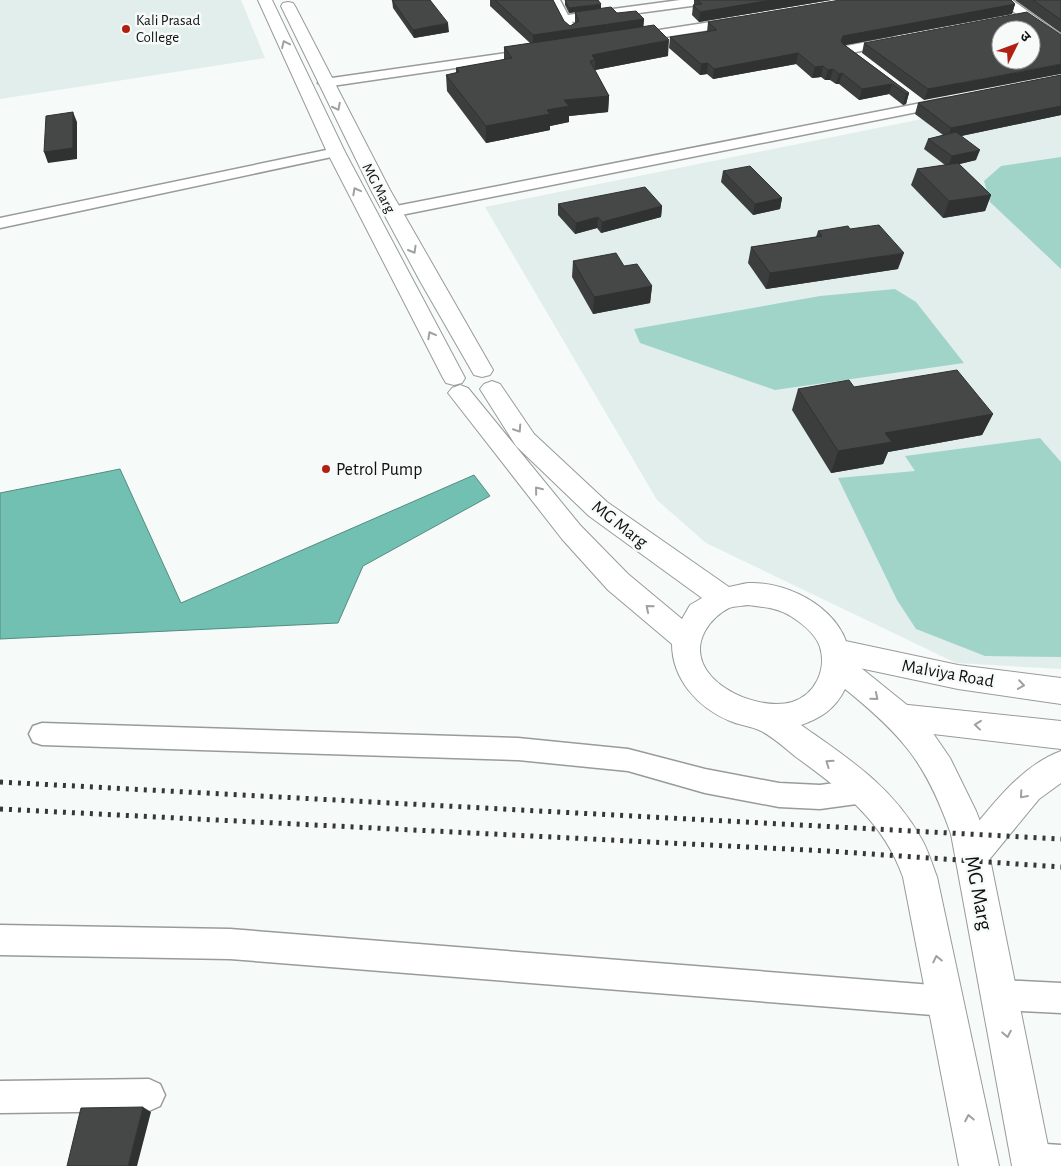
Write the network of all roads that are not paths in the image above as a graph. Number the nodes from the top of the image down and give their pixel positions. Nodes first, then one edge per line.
1 (265, 0) edge
2 (286, 0) edge
3 (554, 0) edge
4 (706, 0) edge
5 (1004, 0) edge
6 (1028, 16) junction
7 (564, 19) junction
8 (750, 20) edge
9 (1009, 20) edge
10 (903, 39) edge
11 (617, 40) edge
12 (1061, 41) edge
13 (579, 46) edge
14 (549, 51) edge
15 (861, 61) edge
16 (325, 83) junction
17 (907, 96) edge
18 (959, 100) edge
19 (922, 107) junction
20 (336, 152) junction
21 (391, 212) junction
22 (0, 222) edge
23 (487, 379) junction
24 (457, 386) junction
25 (724, 598) junction
26 (686, 639) junction
27 (837, 658) junction
28 (1061, 691) edge
29 (765, 717) junction
30 (899, 717) junction
31 (42, 734) dead end
32 (1061, 735) edge
33 (1061, 765) edge
34 (864, 790) junction
35 (972, 855) junction
36 (0, 940) edge
37 (999, 995) junction
38 (1061, 998) edge
39 (945, 1001) junction
40 (148, 1095) dead end
41 (0, 1097) edge
42 (1041, 1163) edge
43 (979, 1166) edge

20 -> 1 main road
2 - 16 main road, MG Marg
3 - 7 street
4 - 7 street
5 - 6 street
6 - 9 street
6 - 12 street
7 - 13 street
8 - 11 street
10 - 15 street
14 - 16 street
16 -> 21 main road, MG Marg
17 - 19 street
18 - 19 street
19 - 21 street
20 - 22 street
24 -> 20 main road
21 -> 23 main road, MG Marg
23 - 24 main road
23 -> 25 main road, MG Marg
26 -> 24 main road
25 - 26 main road
25 - 27 main road
26 - 29 main road
27 -> 28 main road, Malviya Road
27 - 29 main road
27 -> 30 main road, MG Marg
34 -> 29 main road
32 -> 30 main road
30 - 35 main road, MG Marg
31 - 34 street
33 -> 35 main road
39 -> 34 main road
35 - 37 main road, MG Marg
36 - 39 street
37 - 38 street
37 -> 42 main road, MG Marg
43 -> 39 main road
40 - 41 street

